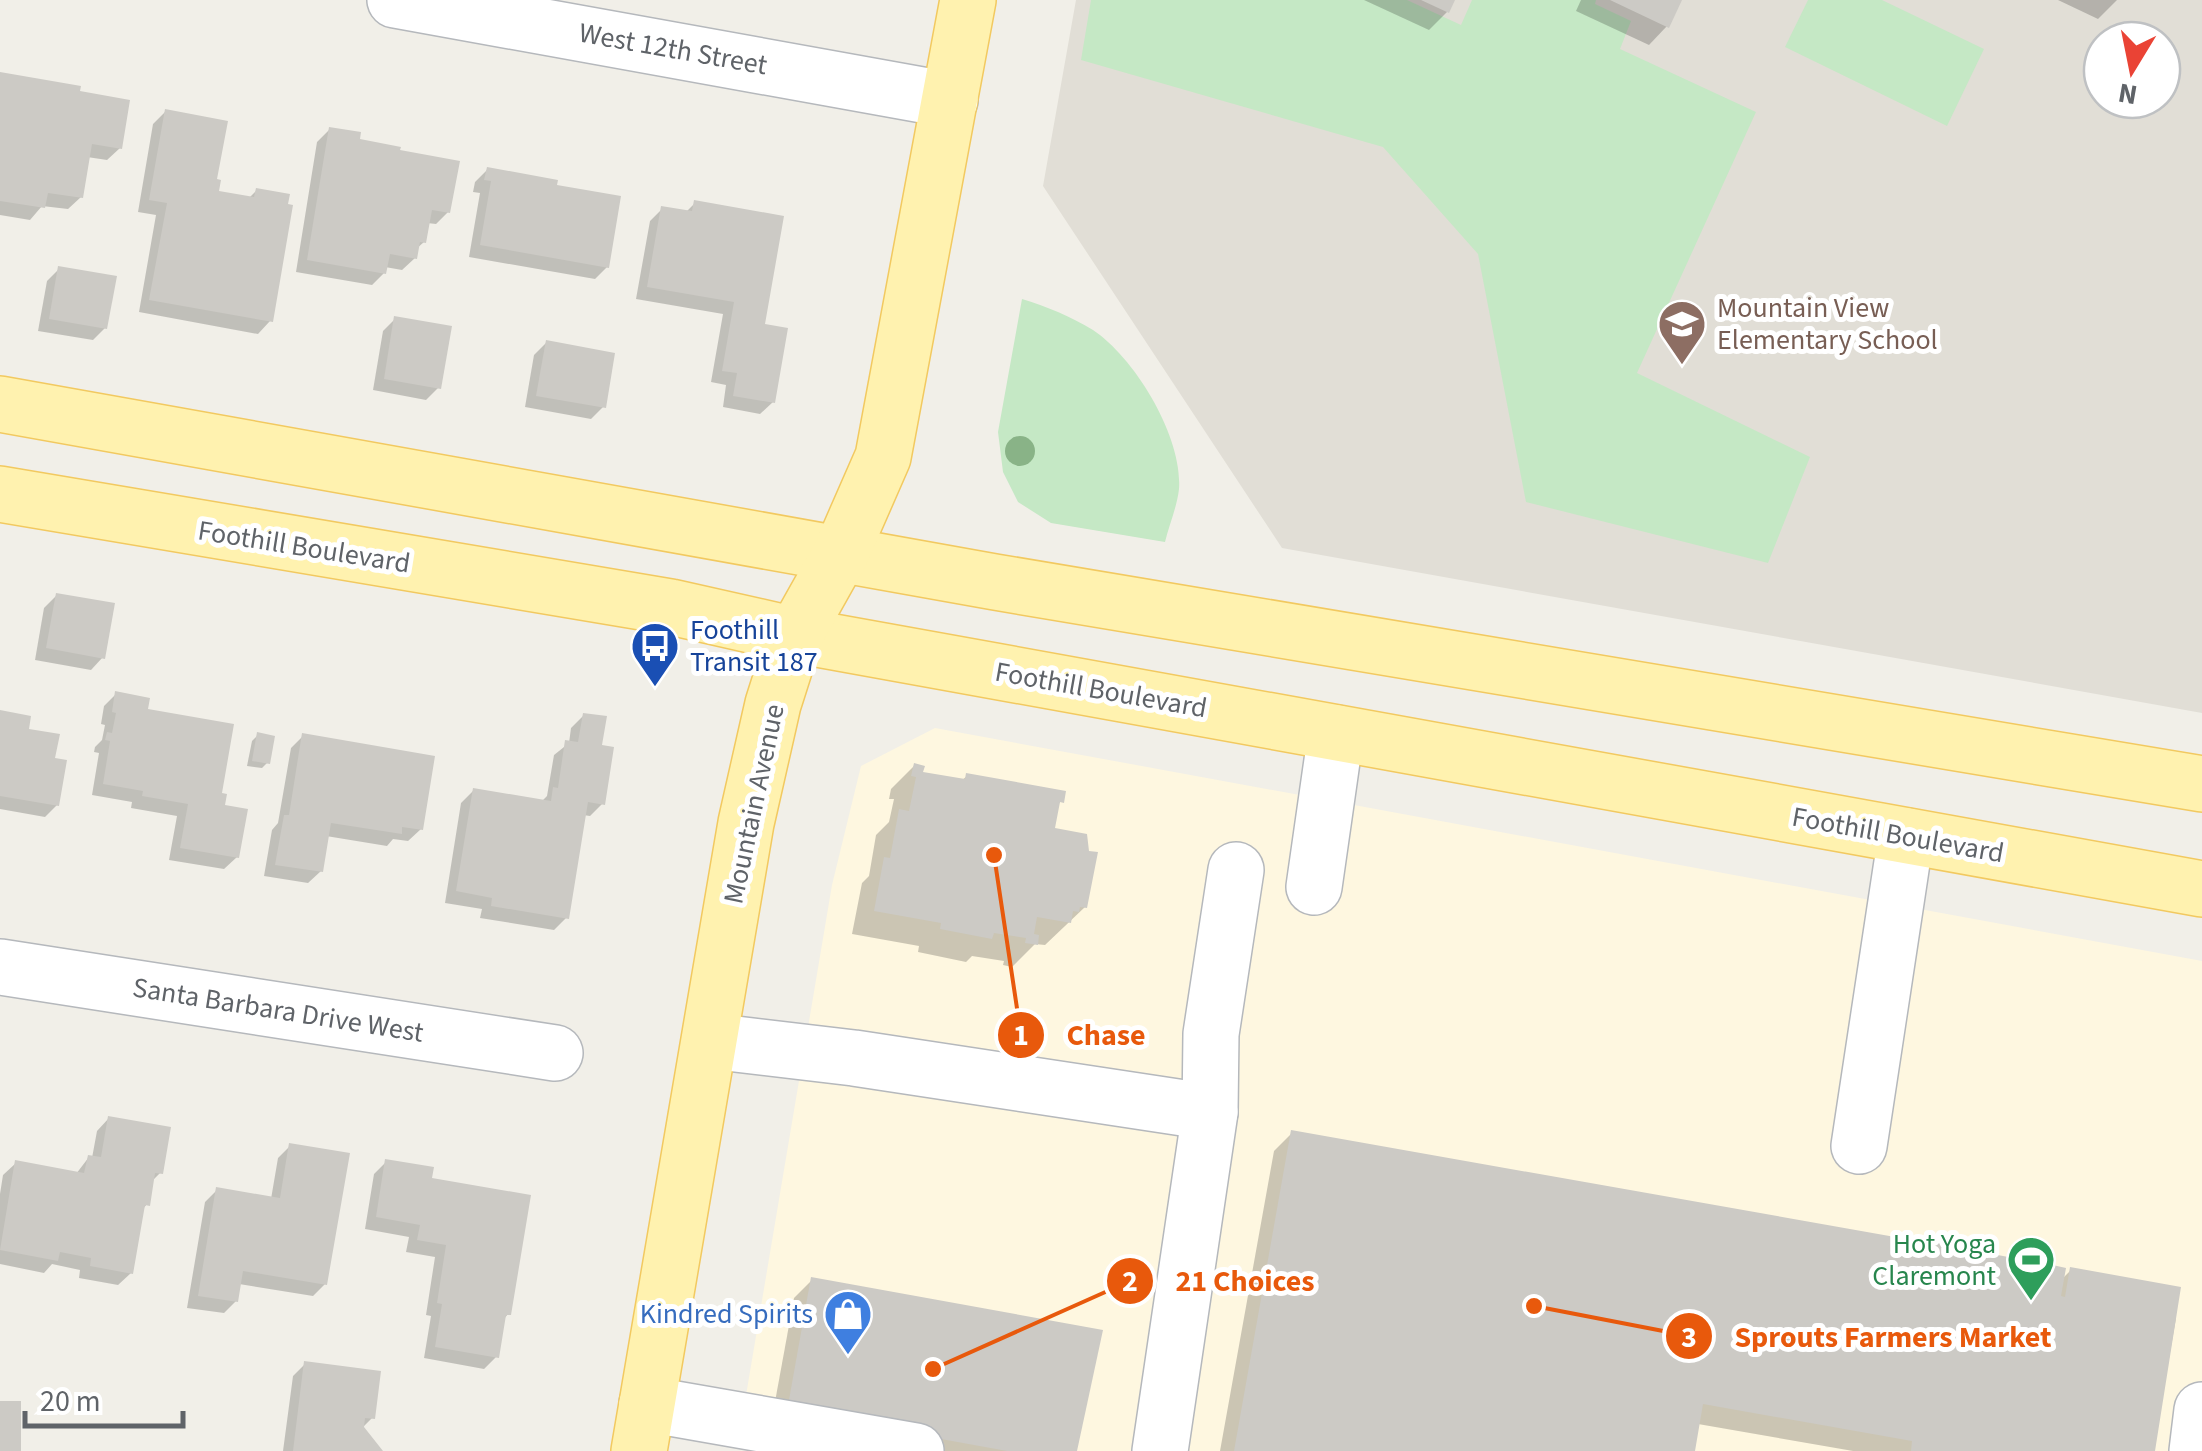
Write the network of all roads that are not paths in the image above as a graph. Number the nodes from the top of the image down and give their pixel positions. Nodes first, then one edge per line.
1 (395, 0) edge
2 (968, 0) edge
3 (950, 100) junction
4 (0, 404) edge
5 (0, 494) edge
6 (841, 552) junction
7 (795, 635) junction
8 (1336, 733) junction
9 (2202, 784) edge
10 (1906, 836) junction
11 (1236, 870) dead end
12 (1314, 887) dead end
13 (2202, 889) edge
14 (0, 967) edge
15 (710, 1041) junction
16 (556, 1053) dead end
17 (1210, 1112) junction
18 (1859, 1146) dead end
19 (2202, 1410) edge
20 (642, 1428) edge
21 (916, 1451) edge
22 (1160, 1451) edge
23 (2196, 1451) edge

1 - 3 street, West 12th Street
2 - 3 main road, Mountain Avenue
3 - 6 main road, Mountain Avenue
4 - 6 main road
5 - 7 main road, Foothill Boulevard
6 - 7 main road, Mountain Avenue
6 - 9 main road
7 - 8 main road, Foothill Boulevard
7 - 15 main road, Mountain Avenue
8 - 10 main road, Foothill Boulevard
8 - 12 street
10 - 13 main road, Foothill Boulevard
10 - 18 street
11 - 17 street
14 - 16 street, Santa Barbara Drive West
15 - 17 street
15 - 20 main road, Mountain Avenue
17 - 22 street
19 - 23 street
20 - 21 street

